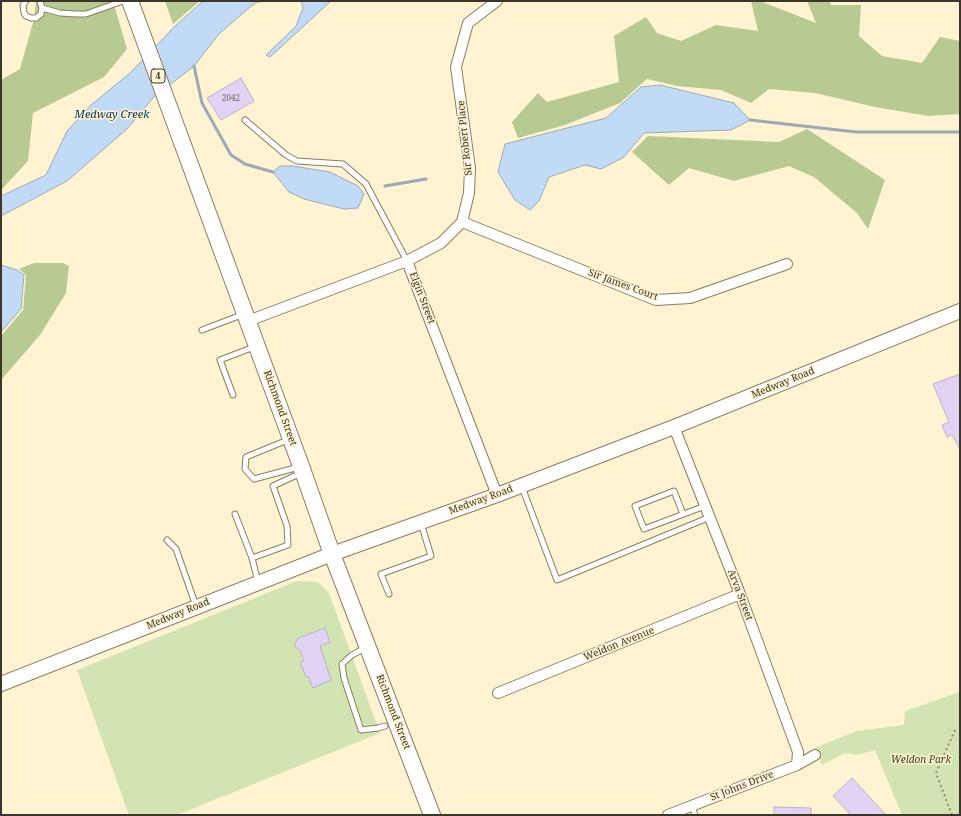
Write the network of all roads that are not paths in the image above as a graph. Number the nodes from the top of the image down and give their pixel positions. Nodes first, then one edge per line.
1 (26, 1) edge
2 (40, 1) edge
3 (123, 1) edge
4 (130, 1) edge
5 (497, 1) edge
6 (42, 8) junction
7 (245, 120) dead end
8 (462, 222) junction
9 (407, 261) junction
10 (787, 264) dead end
11 (960, 311) edge
12 (246, 317) junction
13 (202, 330) dead end
14 (257, 346) junction
15 (233, 395) dead end
16 (674, 427) junction
17 (291, 438) junction
18 (302, 469) junction
19 (521, 486) junction
20 (497, 495) junction
21 (706, 506) junction
22 (235, 514) dead end
23 (683, 514) junction
24 (710, 517) junction
25 (420, 522) junction
26 (167, 540) dead end
27 (332, 554) junction
28 (252, 558) junction
29 (259, 583) junction
30 (389, 594) dead end
31 (740, 594) junction
32 (196, 607) junction
33 (368, 647) junction
34 (1, 684) edge
35 (498, 693) dead end
36 (385, 726) dead end
37 (815, 755) dead end
38 (796, 765) junction
39 (693, 810) edge
40 (432, 815) edge
41 (668, 815) edge

1 - 6 lane
2 - 6 lane
3 - 6 lane
4 - 12 main road, Richmond Street / 4
5 - 8 street, Sir Robert Place
7 - 9 lane
8 - 9 street
8 - 10 street, Sir James Court
9 - 12 street, Elgin Street
9 - 20 street, Elgin Street
11 - 16 main road, Medway Road
12 - 13 lane
12 - 14 main road, Richmond Street
14 - 15 lane
14 - 17 main road, Richmond Street
16 - 19 main road, Medway Road
16 - 21 street, Arva Street
17 - 18 main road, Richmond Street
17 - 18 lane
18 - 27 main road, Richmond Street
18 - 28 lane
19 - 20 main road, Medway Road
19 - 24 lane
20 - 25 main road, Medway Road
21 - 23 lane
21 - 24 street, Arva Street
22 - 28 lane
23 - 23 lane
24 - 31 street, Arva Street
25 - 27 main road, Medway Road
25 - 30 lane
26 - 32 lane
27 - 29 main road, Medway Road
27 - 33 main road, Richmond Street
28 - 29 lane
29 - 32 main road, Medway Road
31 - 35 street, Weldon Avenue
31 - 38 street, Arva Street
32 - 34 main road, Medway Road
33 - 36 lane
33 - 40 main road, Richmond Street
37 - 38 street, St Johns Drive
38 - 39 street, St Johns Drive
39 - 41 street, St Johns Drive

